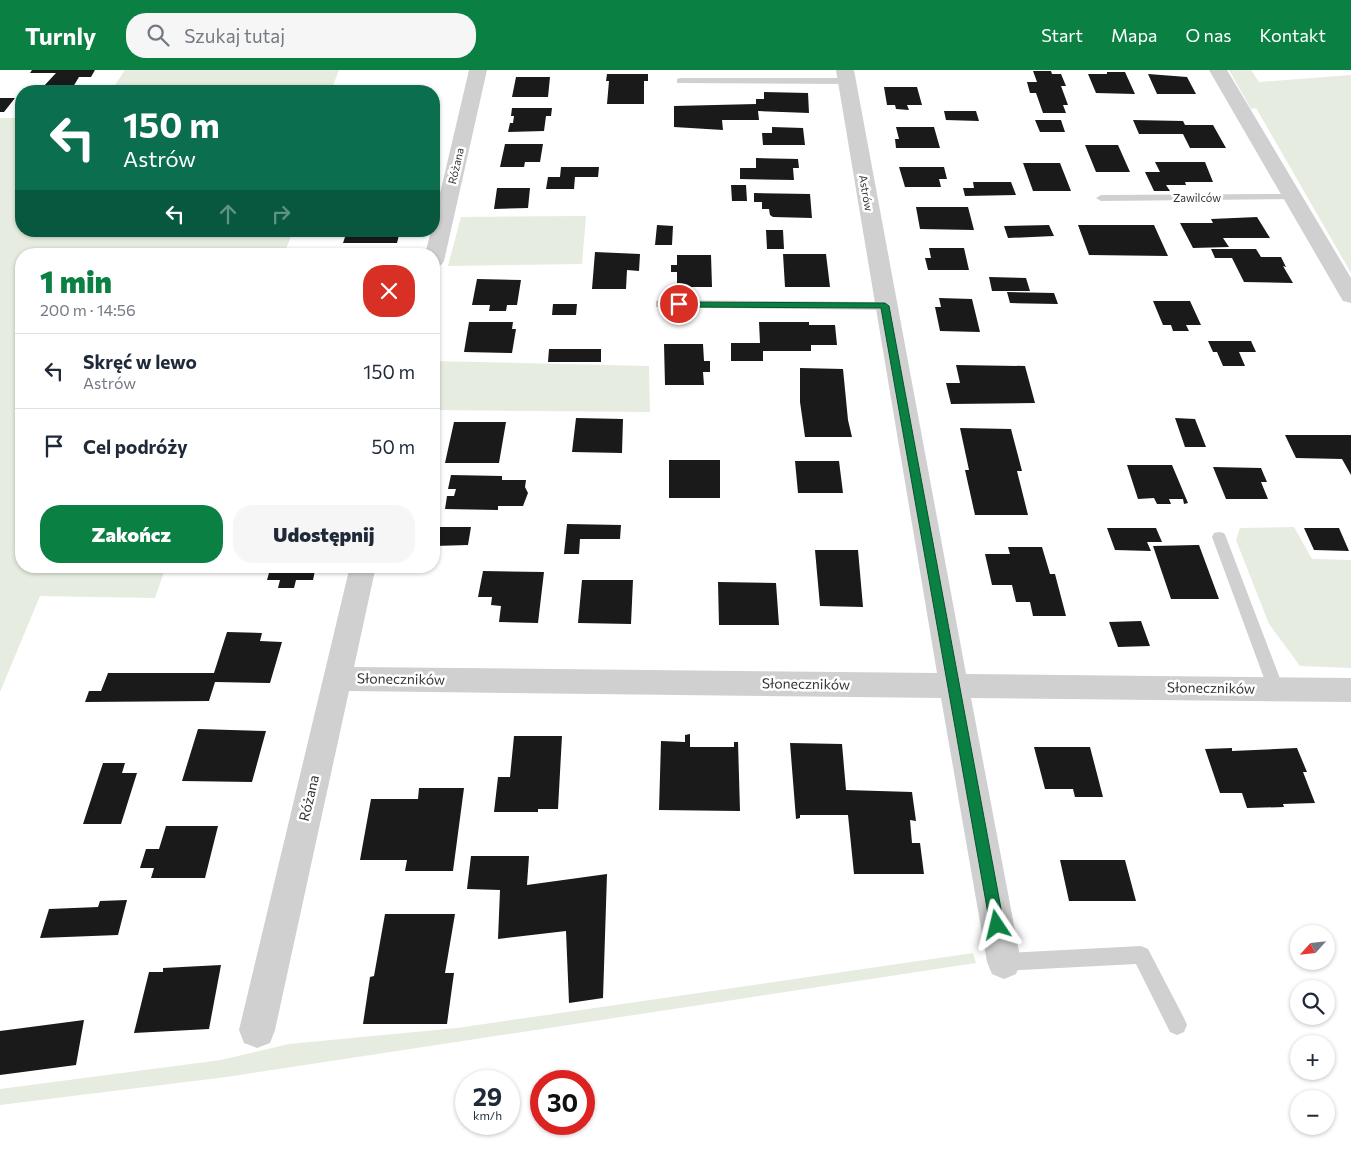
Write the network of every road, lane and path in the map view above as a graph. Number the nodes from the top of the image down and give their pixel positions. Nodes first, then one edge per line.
1 (478, 70) edge
2 (1218, 70) edge
3 (846, 76) edge
4 (680, 81) dead end
5 (1293, 197) junction
6 (1101, 198) dead end
7 (440, 235) edge
8 (1351, 296) edge
9 (660, 304) dead end
10 (885, 306) junction
11 (1219, 537) dead end
12 (361, 573) edge
13 (337, 679) junction
14 (953, 686) junction
15 (1276, 689) junction
16 (1351, 690) edge
17 (1004, 962) joint
18 (1177, 1025) dead end
19 (256, 1030) dead end

1 - 7 street, Różana
2 - 5 street
3 - 4 lane, Astrów
3 - 10 street, Astrów
5 - 6 lane, Zawilców
5 - 8 street
9 - 10 lane
10 - 14 street, Astrów
11 - 15 lane, Słoneczników
12 - 13 street, Różana
13 - 14 street, Słoneczników
13 - 19 street, Różana
14 - 15 street, Słoneczników
14 - 17 street, Astrów
15 - 16 street, Słoneczników
17 - 18 lane

